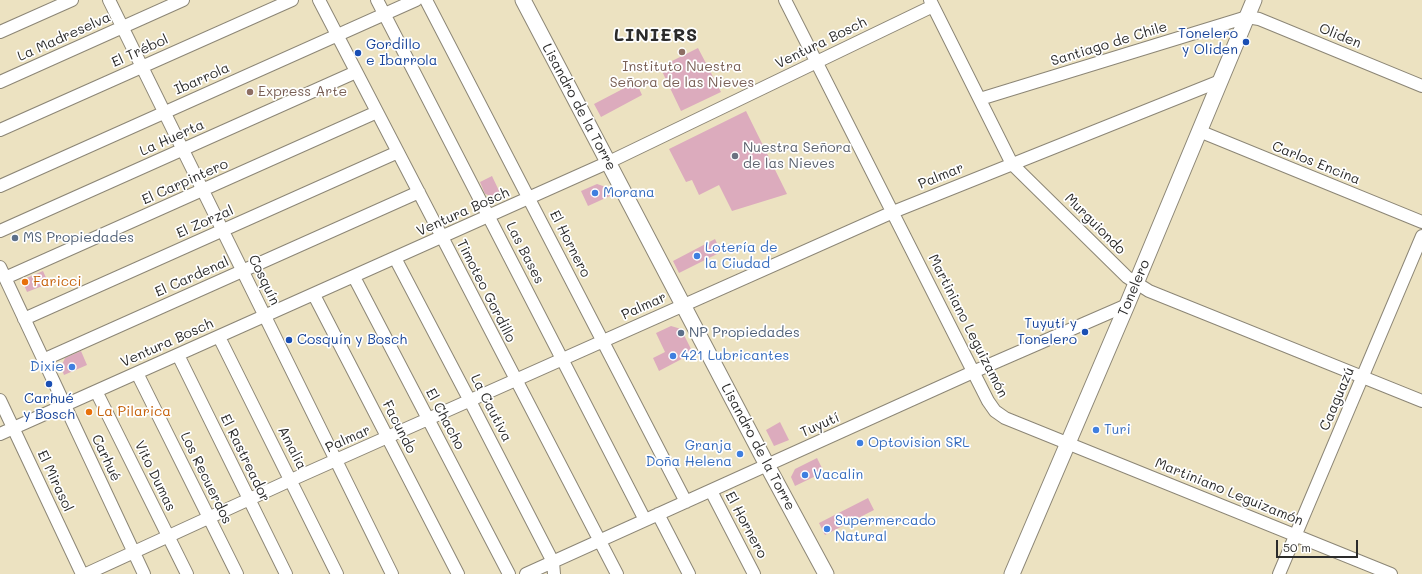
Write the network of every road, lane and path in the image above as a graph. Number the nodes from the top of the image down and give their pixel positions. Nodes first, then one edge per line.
1 (72, 0) edge
2 (109, 0) edge
3 (183, 0) edge
4 (292, 0) edge
5 (319, 0) edge
6 (377, 0) edge
7 (416, 0) edge
8 (426, 0) edge
9 (523, 0) edge
10 (785, 0) edge
11 (1253, 0) edge
12 (932, 3) edge
13 (384, 14) junction
14 (1246, 17) junction
15 (122, 28) junction
16 (0, 32) edge
17 (337, 35) junction
18 (817, 61) junction
19 (142, 66) junction
20 (356, 72) junction
21 (1220, 81) junction
22 (0, 82) edge
23 (1422, 86) edge
24 (980, 99) junction
25 (165, 112) junction
26 (377, 112) junction
27 (0, 130) edge
28 (1199, 131) junction
29 (183, 149) junction
30 (398, 152) junction
31 (609, 162) junction
32 (1012, 164) junction
33 (0, 186) edge
34 (203, 190) junction
35 (419, 192) junction
36 (530, 199) junction
37 (893, 212) junction
38 (489, 216) junction
39 (1422, 222) edge
40 (223, 230) junction
41 (0, 231) edge
42 (1422, 236) edge
43 (442, 238) junction
44 (395, 258) junction
45 (243, 271) junction
46 (2, 273) edge
47 (354, 277) junction
48 (1136, 284) junction
49 (314, 295) junction
50 (683, 305) junction
51 (1127, 306) junction
52 (265, 316) junction
53 (24, 319) junction
54 (219, 337) junction
55 (603, 341) junction
56 (178, 355) junction
57 (563, 359) junction
58 (44, 360) junction
59 (973, 372) junction
60 (137, 373) junction
61 (1363, 377) junction
62 (516, 380) junction
63 (96, 391) junction
64 (0, 400) edge
65 (470, 401) junction
66 (1422, 401) edge
67 (64, 405) junction
68 (428, 420) junction
69 (13, 428) junction
70 (0, 434) edge
71 (388, 438) junction
72 (1068, 444) junction
73 (337, 461) junction
74 (767, 465) junction
75 (291, 480) junction
76 (710, 491) junction
77 (249, 500) junction
78 (686, 502) junction
79 (658, 514) junction
80 (209, 518) junction
81 (646, 520) junction
82 (1295, 534) junction
83 (168, 536) junction
84 (600, 541) junction
85 (134, 552) junction
86 (553, 568) edge
87 (82, 574) edge
88 (86, 574) edge
89 (144, 574) edge
90 (187, 574) edge
91 (237, 574) edge
92 (286, 574) edge
93 (337, 574) edge
94 (392, 574) edge
95 (458, 574) edge
96 (509, 574) edge
97 (526, 574) edge
98 (617, 574) edge
99 (690, 574) edge
100 (754, 574) edge
101 (826, 574) edge
102 (1012, 574) edge
103 (1279, 574) edge
104 (1391, 574) edge

1 - 16 street
2 - 15 street, Cosquín
3 - 15 street, La Madreselva
4 - 19 street, El Trébol
5 - 17 street, Timoteo Gordillo
6 - 13 street, Las Bases
7 - 13 street, Ibarrola
8 - 36 street, El Hornero
9 - 31 street, Lisandro de la Torre
10 - 18 street, Martiniano Leguizamón
11 - 14 street, Tonelero
12 - 18 street, Ventura Bosch
12 - 24 street, Murguiondo
13 - 17 street, Ibarrola
13 - 38 street, Las Bases
14 - 21 street, Tonelero
14 - 23 street, Oliden
14 - 24 street, Santiago de Chile
15 - 19 street, Cosquín
15 - 22 street, La Madreselva
17 - 20 street, Timoteo Gordillo
17 - 25 street, Ibarrola
18 - 31 street, Ventura Bosch
18 - 37 street, Martiniano Leguizamón
19 - 25 street, Cosquín
19 - 27 street, El Trébol
20 - 26 street, Timoteo Gordillo
20 - 29 street, La Huerta
21 - 28 street, Tonelero
21 - 32 street, Palmar
24 - 32 street, Murguiondo
25 - 29 street, Cosquín
25 - 33 street, Ibarrola
26 - 30 street, Timoteo Gordillo
26 - 34 street, El Carpintero
28 - 39 street, Carlos Encina
28 - 48 street, Tonelero
29 - 34 street, Cosquín
29 - 41 street, La Huerta
30 - 35 street, Timoteo Gordillo
30 - 40 street, El Zorzal
31 - 36 street, Ventura Bosch
31 - 50 street, Lisandro de la Torre
32 - 37 street, Palmar
32 - 48 street, Murguiondo
34 - 40 street, Cosquín
34 - 46 street, El Carpintero
35 - 43 street, Timoteo Gordillo
35 - 45 street, El Cardenal
36 - 38 street, Ventura Bosch
36 - 55 street, El Hornero
37 - 50 street, Palmar
37 - 59 street, Martiniano Leguizamón
38 - 43 street, Ventura Bosch
38 - 57 street, Las Bases
40 - 45 street, Cosquín
40 - 53 street, El Zorzal
42 - 61 street, Caaguazú
43 - 44 street, Ventura Bosch
43 - 62 street, Timoteo Gordillo
44 - 47 street, Ventura Bosch
44 - 65 street, La Cautiva
45 - 52 street, Cosquín
45 - 58 street, El Cardenal
46 - 53 street, Carhué
47 - 49 street, Ventura Bosch
47 - 68 street, El Chacho
48 - 51 street, Tonelero
48 - 61 street, Murguiondo
49 - 52 street, Ventura Bosch
49 - 71 street, Facundo
50 - 55 street, Palmar
50 - 74 street, Lisandro de la Torre
51 - 59 street, Tuyutí
51 - 72 street, Tonelero
52 - 54 street, Ventura Bosch
52 - 73 street, Cosquín
53 - 58 street, Carhué
54 - 56 street, Ventura Bosch
54 - 75 street, Amalia
55 - 57 street, Palmar
55 - 78 street, El Hornero
56 - 60 street, Ventura Bosch
56 - 77 street, El Rastreador
57 - 62 street, Palmar
57 - 81 street, Las Bases
58 - 67 street, Carhué
59 - 72 street, Martiniano Leguizamón
59 - 74 street, Tuyutí
60 - 63 street, Ventura Bosch
60 - 80 street, Los Recuerdos
61 - 66 street, Murguiondo
61 - 82 street, Caaguazú
62 - 65 street, Palmar
62 - 84 street, Timoteo Gordillo
63 - 67 street, Ventura Bosch
63 - 83 street, Vito Dumas
64 - 69 street, El Mirasol
65 - 68 street, Palmar
65 - 86 street, La Cautiva
67 - 69 street, Ventura Bosch
67 - 85 street, Carhué
68 - 71 street, Palmar
68 - 96 street, El Chacho
69 - 70 street, Ventura Bosch
69 - 87 street, El Mirasol
71 - 73 street, Palmar
71 - 95 street, Facundo
72 - 82 street, Martiniano Leguizamón
72 - 102 street, Tonelero
73 - 75 street, Palmar
73 - 94 street, Cosquín
74 - 76 street, Tuyutí
74 - 101 street, Lisandro de la Torre
75 - 77 street, Palmar
75 - 93 street, Amalia
76 - 78 street, Tuyutí
76 - 100 street, El Hornero
77 - 80 street, Palmar
77 - 92 street, El Rastreador
78 - 79 street, Tuyutí
79 - 81 street, Tuyutí
79 - 99 street
80 - 83 street, Palmar
80 - 91 street, Los Recuerdos
81 - 84 street, Tuyutí
82 - 103 street, Caaguazú
82 - 104 street, Martiniano Leguizamón
83 - 85 street, Palmar
83 - 90 street, Vito Dumas
84 - 86 street, Tuyutí
84 - 98 street, Timoteo Gordillo
85 - 88 street, Palmar
85 - 89 street, Carhué
86 - 97 street, Tuyutí

